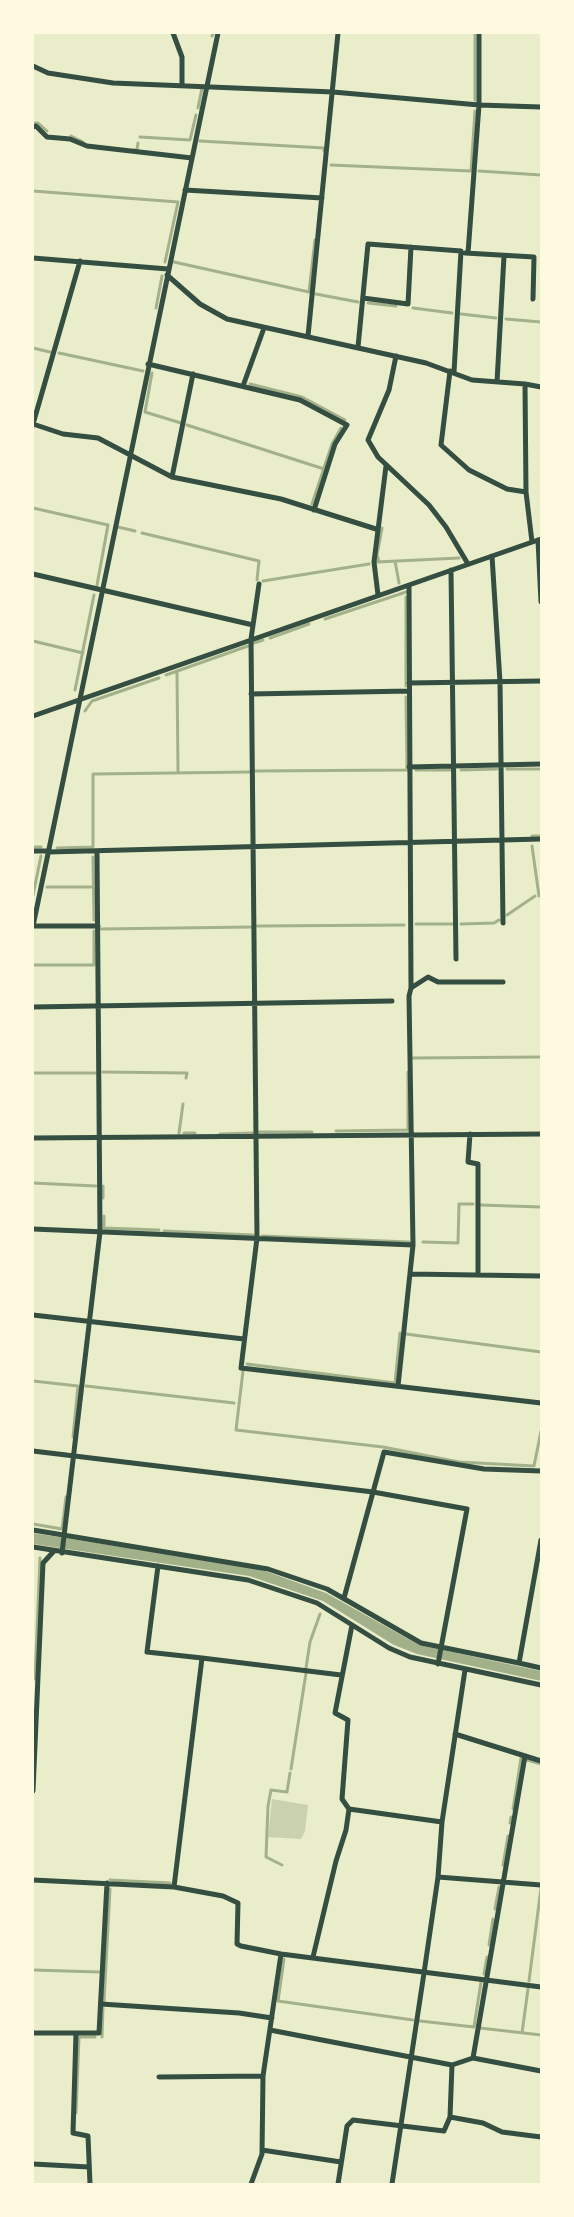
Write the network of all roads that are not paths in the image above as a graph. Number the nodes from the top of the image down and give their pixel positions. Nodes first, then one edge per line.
1 (173, 33) edge
2 (218, 33) edge
3 (338, 33) edge
4 (479, 33) edge
5 (33, 66) edge
6 (182, 85) junction
7 (207, 85) junction
8 (333, 92) junction
9 (479, 105) junction
10 (541, 107) edge
11 (33, 127) edge
12 (192, 158) junction
13 (185, 190) junction
14 (322, 198) junction
15 (411, 247) junction
16 (460, 253) junction
17 (468, 253) junction
18 (504, 256) junction
19 (33, 258) edge
20 (80, 261) junction
21 (168, 272) junction
22 (363, 298) junction
23 (532, 299) dead end
24 (264, 328) junction
25 (308, 336) junction
26 (358, 347) junction
27 (396, 356) junction
28 (148, 364) junction
29 (452, 372) junction
30 (193, 374) junction
31 (497, 382) junction
32 (525, 384) junction
33 (243, 386) junction
34 (541, 387) edge
35 (33, 424) edge
36 (129, 454) junction
37 (386, 466) junction
38 (172, 477) junction
39 (526, 492) junction
40 (314, 510) junction
41 (376, 529) junction
42 (537, 540) edge
43 (492, 556) junction
44 (468, 564) junction
45 (451, 570) junction
46 (33, 574) edge
47 (259, 584) dead end
48 (409, 586) junction
49 (101, 590) junction
50 (378, 595) junction
51 (541, 602) edge
52 (253, 625) junction
53 (251, 639) junction
54 (500, 681) junction
55 (541, 681) edge
56 (454, 682) junction
57 (409, 683) junction
58 (409, 691) junction
59 (251, 694) junction
60 (80, 699) junction
61 (33, 716) edge
62 (541, 764) edge
63 (501, 765) junction
64 (455, 766) junction
65 (410, 767) junction
66 (541, 839) edge
67 (503, 842) junction
68 (456, 843) junction
69 (411, 844) junction
70 (253, 848) junction
71 (33, 851) edge
72 (48, 852) junction
73 (97, 853) junction
74 (503, 923) dead end
75 (98, 926) junction
76 (456, 959) dead end
77 (503, 982) dead end
78 (411, 988) junction
79 (392, 1001) dead end
80 (255, 1003) junction
81 (98, 1006) junction
82 (33, 1007) edge
83 (470, 1134) junction
84 (541, 1134) edge
85 (412, 1135) junction
86 (256, 1136) junction
87 (99, 1137) junction
88 (33, 1138) edge
89 (33, 1229) edge
90 (100, 1232) junction
91 (257, 1238) junction
92 (413, 1245) junction
93 (410, 1274) junction
94 (478, 1275) junction
95 (541, 1275) edge
96 (33, 1315) edge
97 (91, 1322) junction
98 (244, 1339) junction
99 (398, 1386) junction
100 (541, 1403) edge
101 (33, 1451) edge
102 (75, 1456) junction
103 (541, 1471) edge
104 (373, 1492) junction
105 (33, 1530) edge
106 (65, 1535) junction
107 (541, 1540) edge
108 (33, 1547) edge
109 (54, 1551) junction
110 (62, 1552) junction
111 (158, 1566) junction
112 (344, 1598) junction
113 (352, 1625) junction
114 (441, 1648) junction
115 (202, 1658) junction
116 (438, 1663) junction
117 (519, 1663) junction
118 (541, 1668) edge
119 (465, 1670) junction
120 (341, 1675) junction
121 (541, 1685) edge
122 (455, 1734) junction
123 (525, 1756) junction
124 (541, 1761) edge
125 (33, 1791) edge
126 (349, 1809) junction
127 (442, 1822) junction
128 (438, 1877) junction
129 (33, 1880) edge
130 (502, 1882) junction
131 (107, 1883) junction
132 (541, 1885) edge
133 (174, 1887) junction
134 (281, 1954) junction
135 (313, 1958) junction
136 (424, 1973) junction
137 (484, 1980) junction
138 (541, 1987) edge
139 (100, 2004) junction
140 (272, 2018) junction
141 (270, 2030) junction
142 (33, 2033) edge
143 (76, 2033) junction
144 (410, 2058) junction
145 (473, 2058) junction
146 (452, 2065) junction
147 (541, 2071) edge
148 (263, 2076) junction
149 (159, 2077) dead end
150 (450, 2117) junction
151 (400, 2126) junction
152 (541, 2137) edge
153 (262, 2150) junction
154 (341, 2162) junction
155 (33, 2164) edge
156 (89, 2167) junction
157 (90, 2184) edge
158 (251, 2184) edge
159 (338, 2184) edge
160 (392, 2184) edge

1 - 6 street
2 - 7 street
3 - 8 street
4 - 9 street
5 - 6 street
6 - 7 street
7 - 8 street
7 - 12 street
8 - 9 street
8 - 14 street
9 - 10 street
9 - 17 street
11 - 12 street
12 - 13 street
13 - 14 street
13 - 21 street
14 - 25 street
15 - 16 street
15 - 22 street
15 - 22 street
16 - 17 street
16 - 29 street
17 - 18 street
18 - 23 street
18 - 31 street
19 - 20 street
20 - 21 street
20 - 35 street
21 - 24 street
21 - 28 street
22 - 26 street
24 - 25 street
24 - 33 street
25 - 26 street
26 - 27 street
27 - 29 street
27 - 37 street
28 - 30 street
28 - 36 street
29 - 31 street
29 - 39 street
30 - 33 street
30 - 38 street
31 - 32 street
32 - 34 street
32 - 39 street
33 - 40 street
35 - 36 street
36 - 38 street
36 - 49 street
37 - 41 street
37 - 44 street
38 - 40 street
39 - 42 street
40 - 41 street
41 - 50 street
42 - 43 street
42 - 51 street
43 - 44 street
43 - 54 street
44 - 45 street
45 - 48 street
45 - 56 street
46 - 49 street
47 - 52 street
48 - 50 street
48 - 57 street
49 - 52 street
49 - 60 street
50 - 53 street
52 - 53 street
53 - 59 street
53 - 60 street
54 - 55 street
54 - 56 street
54 - 63 street
56 - 57 street
56 - 64 street
57 - 58 street
58 - 59 street
58 - 65 street
59 - 70 street
60 - 61 street
60 - 72 street
62 - 63 street
63 - 64 street
63 - 67 street
64 - 65 street
64 - 68 street
65 - 69 street
66 - 67 street
67 - 68 street
67 - 74 street
68 - 69 street
68 - 76 street
69 - 70 street
69 - 78 street
70 - 73 street
70 - 80 street
71 - 72 street
72 - 73 street
72 - 75 street
73 - 75 street
75 - 81 street
77 - 78 street
78 - 85 street
79 - 80 street
80 - 81 street
80 - 86 street
81 - 82 street
81 - 87 street
83 - 84 street
83 - 85 street
83 - 94 street
85 - 86 street
85 - 92 street
86 - 87 street
86 - 91 street
87 - 88 street
87 - 90 street
89 - 90 street
90 - 91 street
90 - 97 street
91 - 92 street
91 - 98 street
92 - 93 street
93 - 94 street
93 - 99 street
94 - 95 street
96 - 97 street
97 - 98 street
97 - 102 street
98 - 99 street
99 - 100 street
101 - 102 street
102 - 104 street
102 - 106 street
103 - 104 street
104 - 112 street
104 - 114 street
105 - 106 street
106 - 110 street
106 - 112 street
107 - 117 street
108 - 109 street
109 - 110 street
109 - 125 street
110 - 111 street
111 - 113 street
111 - 115 street
112 - 114 street
113 - 116 street
113 - 120 street
114 - 116 street
114 - 117 street
115 - 120 street
115 - 133 street
116 - 119 street
117 - 118 street
119 - 121 street
119 - 122 street
120 - 126 street
122 - 123 street
122 - 127 street
123 - 124 street
123 - 130 street
126 - 127 street
126 - 135 street
127 - 128 street
128 - 130 street
128 - 136 street
129 - 131 street
130 - 132 street
130 - 137 street
131 - 133 street
131 - 139 street
133 - 134 street
134 - 135 street
134 - 140 street
135 - 136 street
136 - 137 street
136 - 144 street
137 - 138 street
137 - 145 street
139 - 140 street
139 - 143 street
140 - 141 street
141 - 144 street
141 - 148 street
142 - 143 street
143 - 156 street
144 - 146 street
144 - 151 street
145 - 146 street
145 - 147 street
146 - 150 street
148 - 149 street
148 - 153 street
150 - 151 street
150 - 152 street
151 - 154 street
151 - 160 street
153 - 154 street
153 - 158 street
154 - 159 street
155 - 156 street
156 - 157 street

